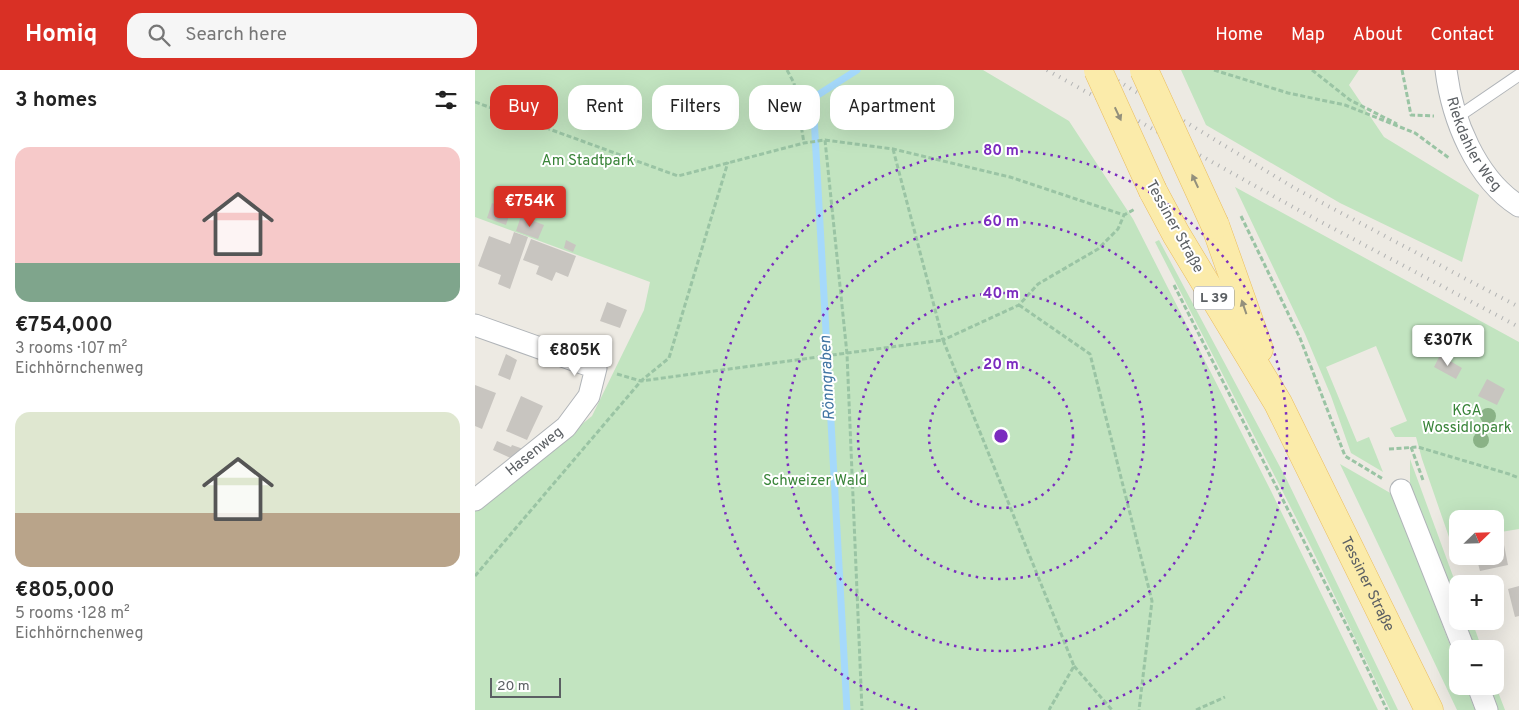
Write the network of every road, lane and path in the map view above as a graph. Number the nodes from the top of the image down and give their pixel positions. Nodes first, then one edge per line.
1 (787, 70) edge
2 (1098, 70) edge
3 (1144, 70) edge
4 (1214, 70) edge
5 (1312, 70) edge
6 (1402, 70) edge
7 (1446, 70) edge
8 (1519, 75) edge
9 (475, 102) edge
10 (1456, 118) junction
11 (1415, 134) junction
12 (825, 140) junction
13 (804, 143) junction
14 (893, 149) junction
15 (728, 162) junction
16 (1484, 172) junction
17 (1145, 200) junction
18 (1519, 206) edge
19 (1124, 215) junction
20 (1255, 245) dead end
21 (1171, 279) dead end
22 (1019, 305) junction
23 (475, 326) edge
24 (943, 340) junction
25 (847, 354) junction
26 (596, 368) junction
27 (641, 381) junction
28 (1278, 402) junction
29 (1389, 449) dead end
30 (1519, 478) edge
31 (1401, 490) joint
32 (475, 500) edge
33 (475, 576) edge
34 (1460, 640) edge
35 (1074, 666) junction
36 (1481, 695) edge
37 (1225, 697) dead end
38 (862, 710) edge
39 (1049, 710) edge
40 (1112, 710) edge
41 (1139, 710) edge
42 (1196, 710) edge
43 (1387, 710) edge
44 (1429, 710) edge
45 (1487, 710) edge

1 - 13 path
2 -> 17 main road, Tessiner Straße / L 39, bridge
28 -> 3 main road, Tessiner Straße / L 39, bridge
4 - 11 path
5 - 11 path
6 - 10 path
7 - 10 street, Riekdahler Weg
8 - 10 lane
9 - 15 path
10 - 16 street, Riekdahler Weg
11 - 16 path
12 - 13 path
12 - 14 path
12 - 25 path
13 - 15 path
14 - 19 path
14 - 24 path
15 - 27 path
16 - 18 street, Riekdahler Weg
17 - 19 path
17 - 28 main road, Tessiner Straße / L 39
19 - 22 path
20 - 31 path
21 - 43 path
22 - 24 path
22 - 41 path
23 - 26 street
24 - 25 path
24 - 35 path
25 - 27 path
25 - 38 path
26 - 27 path
26 - 32 street, Hasenweg
27 - 33 path
28 - 44 main road, Tessiner Straße / L 39
29 - 30 path
31 - 34 street
35 - 39 path
35 - 40 path
36 - 45 street
37 - 42 path

